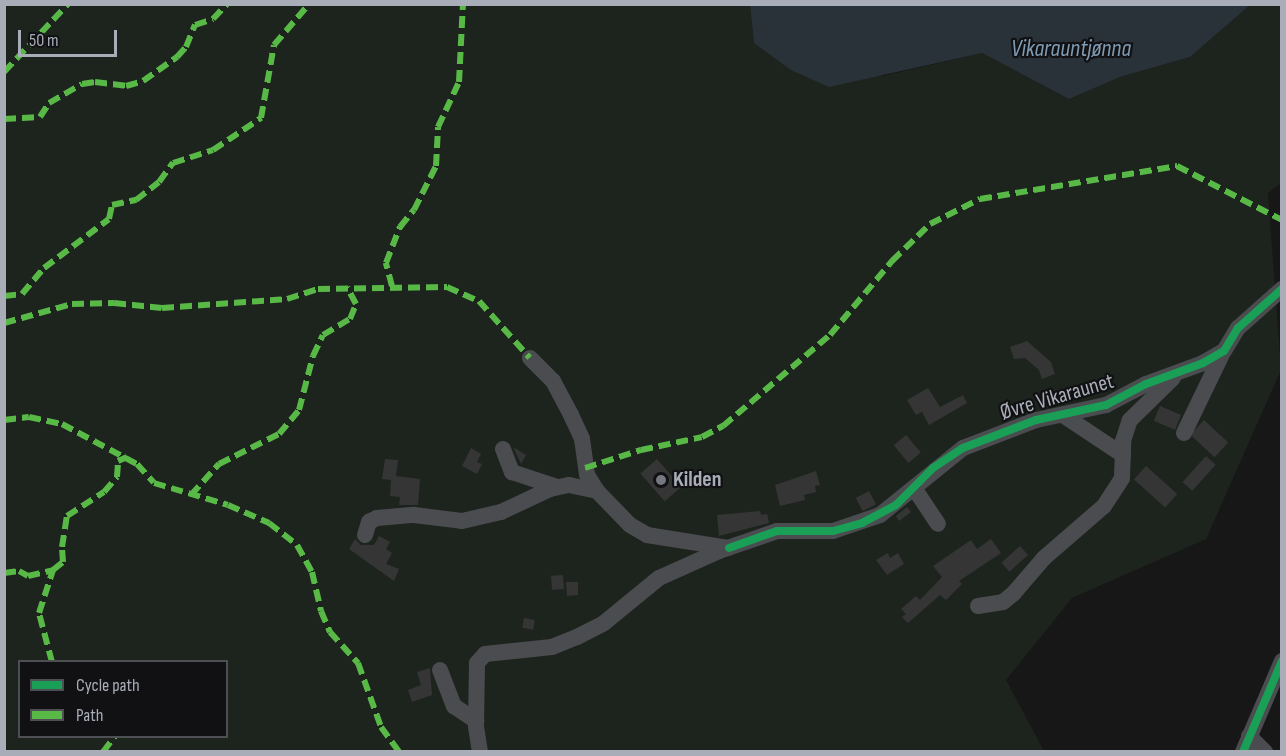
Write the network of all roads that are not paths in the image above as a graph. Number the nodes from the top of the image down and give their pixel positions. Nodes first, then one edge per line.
1 (1281, 289) edge
2 (1224, 351) junction
3 (530, 358) dead end
4 (1178, 373) junction
5 (1063, 415) junction
6 (1184, 433) dead end
7 (503, 449) dead end
8 (1123, 455) junction
9 (557, 486) junction
10 (914, 488) junction
11 (597, 491) junction
12 (938, 524) dead end
13 (365, 535) dead end
14 (729, 548) junction
15 (978, 606) dead end
16 (1281, 661) edge
17 (440, 670) dead end
18 (476, 721) junction
19 (1246, 744) edge
20 (480, 752) edge
21 (1265, 752) edge

1 - 2 street
2 - 4 street, Øvre Vikaraunet
2 - 6 street
3 - 11 street, Øvre Vikaraunet
4 - 5 street, Øvre Vikaraunet
4 - 8 street, Øvre Vikaraunet
5 - 8 street
5 - 10 street, Øvre Vikaraunet
7 - 9 street
8 - 15 street, Øvre Vikaraunet
9 - 11 street
9 - 13 street
10 - 12 street
10 - 14 street, Øvre Vikaraunet
11 - 14 street, Øvre Vikaraunet
14 - 18 street, Øvre Vikaraunet
16 - 19 street
17 - 18 street
18 - 20 street, Øvre Vikaraunet
19 - 21 street

